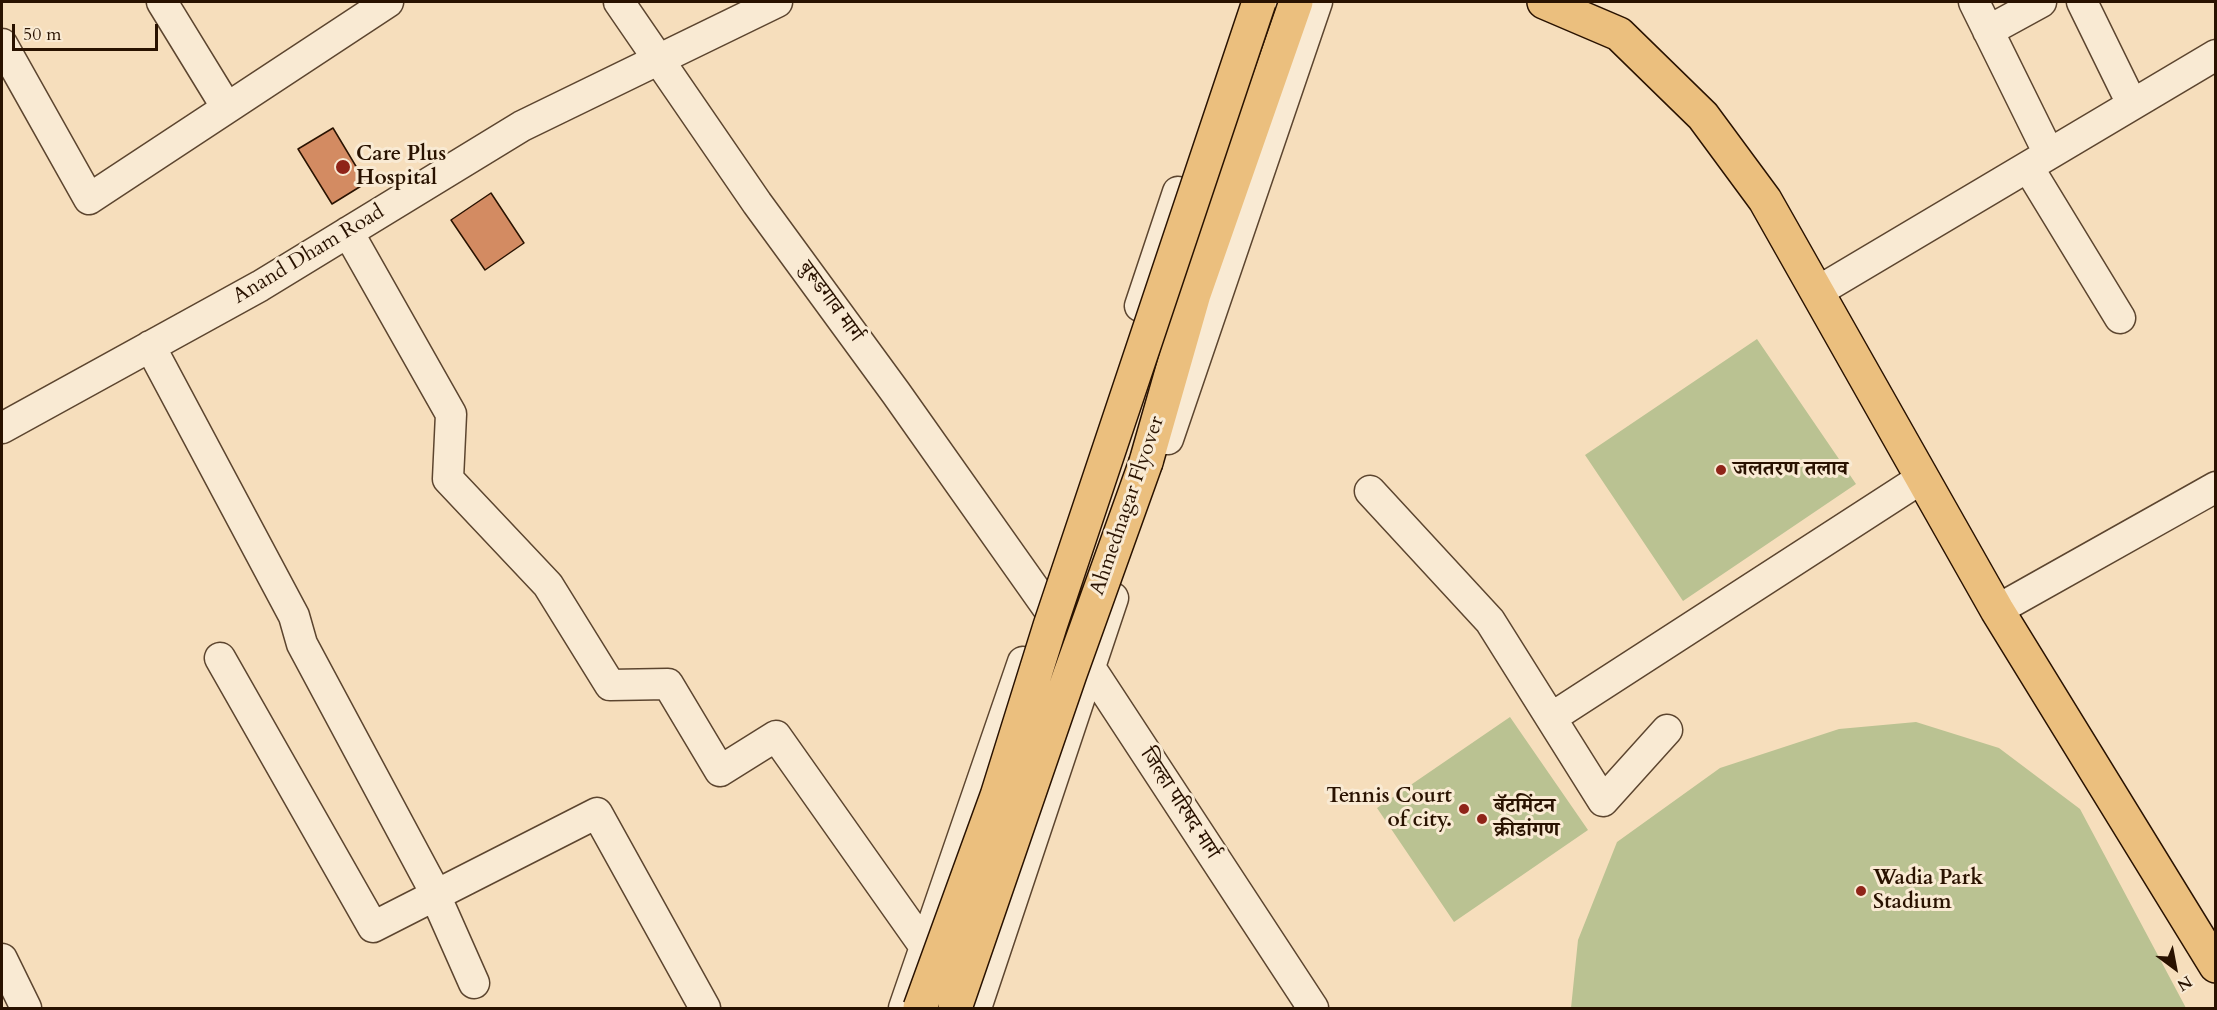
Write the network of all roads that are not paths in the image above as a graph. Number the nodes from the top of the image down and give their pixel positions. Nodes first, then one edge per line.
1 (162, 2) edge
2 (387, 2) edge
3 (619, 2) edge
4 (777, 2) edge
5 (1246, 2) edge
6 (1259, 2) edge
7 (1296, 2) edge
8 (1317, 2) edge
9 (1544, 2) edge
10 (1974, 2) edge
11 (2042, 2) edge
12 (2082, 2) edge
13 (1988, 31) junction
14 (2, 44) edge
15 (2216, 55) edge
16 (658, 59) junction
17 (2132, 104) junction
18 (226, 108) junction
19 (2038, 160) junction
20 (348, 232) junction
21 (1817, 292) junction
22 (2120, 318) dead end
23 (150, 346) junction
24 (2, 428) edge
25 (1923, 478) junction
26 (2216, 487) edge
27 (1370, 490) dead end
28 (1043, 602) junction
29 (1997, 610) junction
30 (220, 658) dead end
31 (1090, 669) junction
32 (1551, 718) junction
33 (1667, 730) dead end
34 (436, 894) junction
35 (925, 947) junction
36 (2211, 949) edge
37 (2, 959) edge
38 (474, 983) dead end
39 (26, 1008) edge
40 (705, 1008) edge
41 (904, 1008) edge
42 (921, 1008) edge
43 (955, 1008) edge
44 (976, 1008) edge
45 (1310, 1008) edge

1 - 18 street
2 - 18 street
3 - 16 street, बुरूडगाव मार्ग
4 - 16 street, Anand Dham Road
5 - 28 street
6 - 42 highway, Ahmednagar Flyover, bridge
7 - 43 highway, Ahmednagar Flyover, bridge
8 - 31 street
9 - 21 highway
10 - 13 street
11 - 13 street
12 - 17 street
13 - 19 street
14 - 18 street
15 - 17 street
16 - 20 street, Anand Dham Road
16 - 28 street, बुरूडगाव मार्ग
17 - 19 street
19 - 21 street
19 - 22 street
20 - 23 street, Anand Dham Road
20 - 35 street
21 - 25 highway
23 - 24 street, Anand Dham Road
23 - 34 street
25 - 29 highway
25 - 32 street
26 - 29 street
27 - 32 street
28 - 31 street, जिल्हा परिषद मार्ग
28 - 35 street
29 - 36 highway
30 - 34 street
31 - 44 street
31 - 45 street, जिल्हा परिषद मार्ग
32 - 33 street
34 - 38 street
34 - 40 street
35 - 41 street
37 - 39 street

